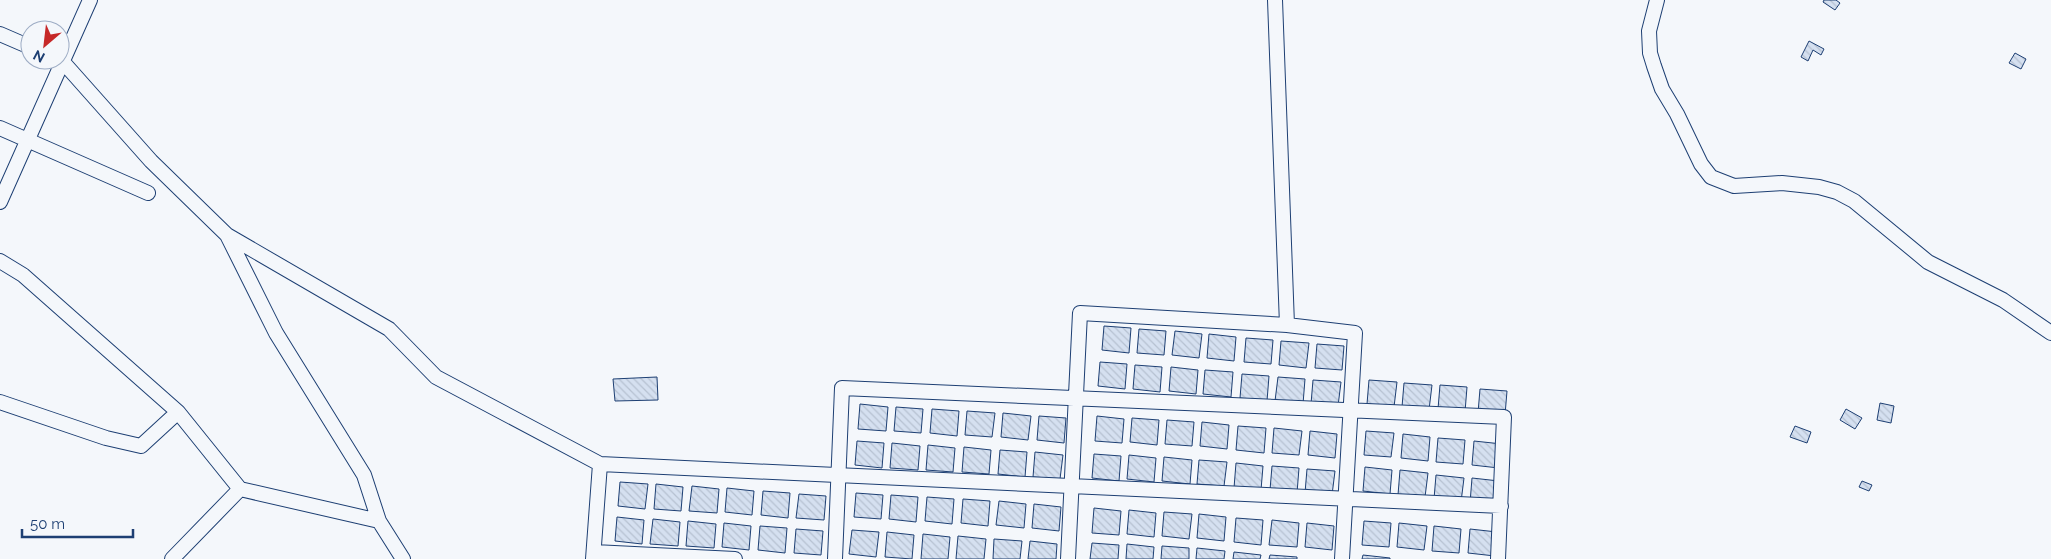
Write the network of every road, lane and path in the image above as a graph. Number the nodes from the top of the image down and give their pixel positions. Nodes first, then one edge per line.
1 (90, 0) edge
2 (1274, 0) edge
3 (1657, 0) edge
4 (0, 34) edge
5 (70, 42) edge
6 (20, 43) edge
7 (57, 70) edge
8 (69, 70) edge
9 (0, 128) edge
10 (29, 140) junction
11 (148, 193) dead end
12 (0, 202) edge
13 (226, 235) junction
14 (0, 261) edge
15 (1287, 325) junction
16 (2051, 333) edge
17 (1076, 398) junction
18 (0, 402) edge
19 (1351, 410) junction
20 (178, 412) junction
21 (600, 464) junction
22 (838, 475) junction
23 (1072, 486) junction
24 (240, 489) junction
25 (1345, 499) junction
26 (1501, 506) junction
27 (379, 521) junction
28 (593, 555) edge
29 (172, 559) edge
30 (403, 559) edge
31 (735, 559) edge
32 (835, 559) edge
33 (1068, 559) edge
34 (1342, 559) edge
35 (1498, 559) edge

1 - 5 street
2 - 15 street
3 - 16 street
4 - 6 street
7 - 10 street
8 - 13 street
9 - 10 street
10 - 11 street
10 - 12 street
13 - 21 street
13 - 27 street
14 - 20 street
15 - 17 street
15 - 19 street
17 - 19 street
17 - 22 street
17 - 23 street
18 - 20 street
19 - 25 street
19 - 26 street
20 - 24 street
21 - 22 street
21 - 28 street
22 - 23 street
22 - 32 street
23 - 25 street
23 - 33 street
24 - 27 street
24 - 29 street
25 - 26 street
25 - 34 street
26 - 35 street
27 - 30 street
28 - 31 street

